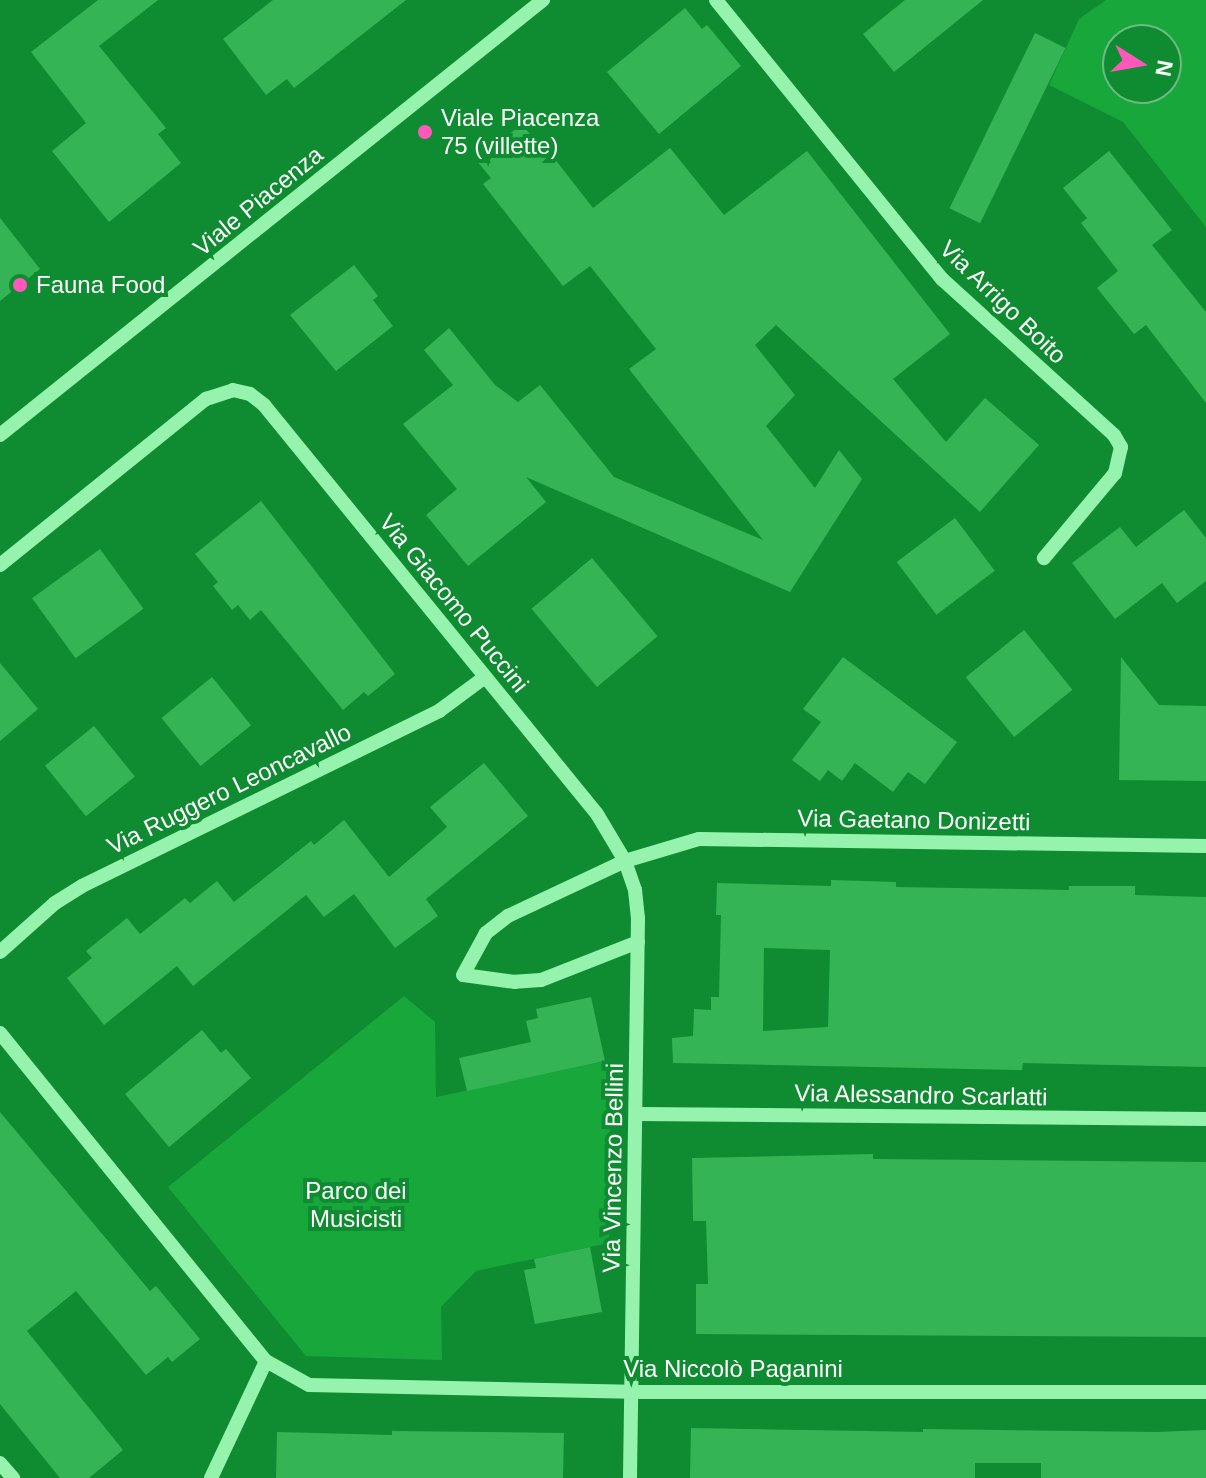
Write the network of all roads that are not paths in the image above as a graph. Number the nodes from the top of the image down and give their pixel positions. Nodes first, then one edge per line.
1 (543, 0) edge
2 (716, 0) edge
3 (0, 435) edge
4 (1044, 558) dead end
5 (0, 565) edge
6 (485, 677) junction
7 (1206, 846) edge
8 (625, 861) junction
9 (638, 942) junction
10 (0, 952) edge
11 (0, 1033) edge
12 (636, 1114) junction
13 (1206, 1119) edge
14 (266, 1361) junction
15 (631, 1392) junction
16 (1206, 1392) edge
17 (0, 1463) edge
18 (13, 1478) edge
19 (211, 1478) edge
20 (630, 1478) edge

1 - 3 street, Viale Piacenza
2 - 4 street, Via Arrigo Boito
5 - 6 street, Via Giacomo Puccini
6 - 8 street, Via Giacomo Puccini
6 - 10 street, Via Ruggero Leoncavallo
7 - 8 street, Via Gaetano Donizetti
8 - 9 street, Via Vincenzo Bellini
8 - 9 street, Via Gaetano Donizetti
9 - 12 street, Via Vincenzo Bellini
11 - 14 street
12 - 13 street, Via Alessandro Scarlatti
12 - 15 street, Via Vincenzo Bellini
14 - 15 street, Via Niccolò Paganini
14 - 19 street
15 - 16 street, Via Niccolò Paganini
15 - 20 street, Via Vincenzo Bellini
17 - 18 street

